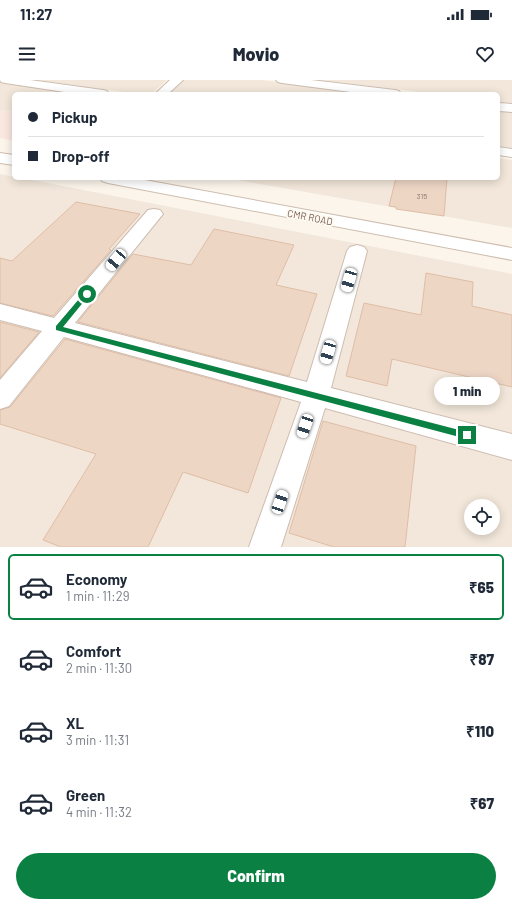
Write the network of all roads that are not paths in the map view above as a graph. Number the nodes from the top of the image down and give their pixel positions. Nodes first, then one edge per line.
1 (5, 80) edge
2 (176, 80) edge
3 (282, 80) edge
4 (89, 92) edge
5 (163, 92) edge
6 (379, 92) edge
7 (500, 107) edge
8 (512, 108) edge
9 (500, 151) edge
10 (512, 153) edge
11 (0, 158) edge
12 (12, 160) edge
13 (119, 180) edge
14 (154, 214) dead end
15 (357, 250) dead end
16 (512, 254) edge
17 (0, 312) edge
18 (58, 328) junction
19 (316, 395) junction
20 (0, 398) edge
21 (512, 447) edge
22 (265, 547) edge

1 - 4 street
2 - 5 street
3 - 6 street
7 - 8 street
9 - 10 street
11 - 12 street
13 - 16 street, CMR ROAD
14 - 18 street
15 - 19 street
17 - 18 street
18 - 19 street
18 - 20 street
19 - 21 street
19 - 22 street

